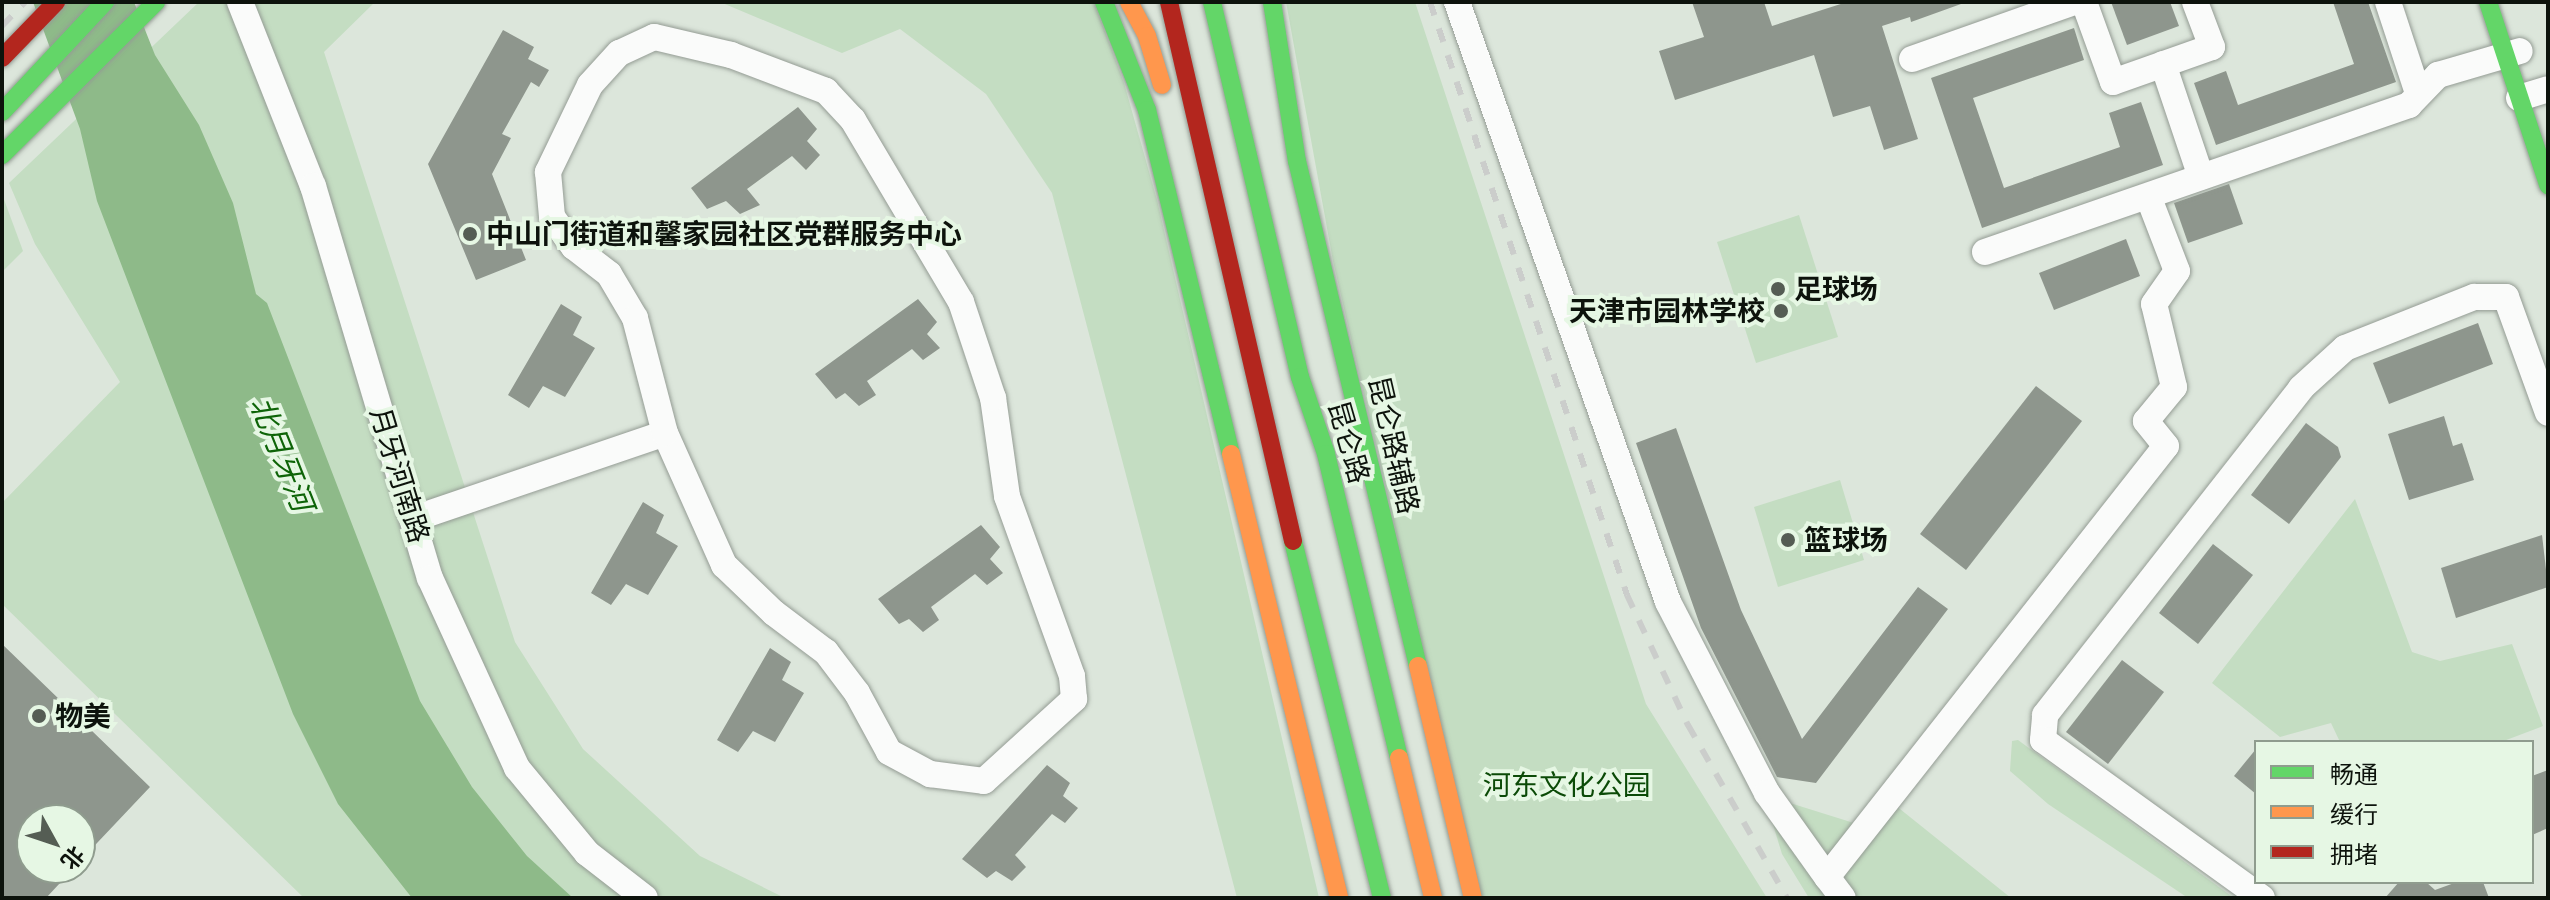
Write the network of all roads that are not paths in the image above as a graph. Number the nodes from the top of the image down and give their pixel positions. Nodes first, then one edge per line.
1 (56, 2) edge
2 (105, 2) edge
3 (240, 2) edge
4 (1104, 2) edge
5 (1129, 2) edge
6 (1150, 2) edge
7 (1169, 2) edge
8 (1212, 2) edge
9 (1272, 2) edge
10 (1457, 2) edge
11 (2074, 2) edge
12 (2084, 2) edge
13 (2195, 2) edge
14 (2388, 2) edge
15 (2488, 2) edge
16 (2504, 2) edge
17 (155, 3) edge
18 (2512, 53) junction
19 (4, 56) edge
20 (1912, 59) dead end
21 (2163, 64) junction
22 (2418, 93) junction
23 (2534, 93) edge
24 (2, 112) edge
25 (2548, 135) edge
26 (2, 155) edge
27 (2201, 177) junction
28 (2548, 185) edge
29 (2148, 196) junction
30 (1985, 252) dead end
31 (1297, 273) dead end
32 (1237, 392) dead end
33 (2545, 395) edge
34 (665, 433) junction
35 (1326, 454) junction
36 (413, 519) junction
37 (1325, 681) junction
38 (1827, 877) junction
39 (645, 898) edge
40 (1339, 898) edge
41 (1382, 898) edge
42 (1433, 898) edge
43 (1473, 898) edge
44 (1843, 898) edge
45 (2262, 898) edge

1 - 19 main road
2 - 24 main road
3 - 36 street, 月牙河南路
4 - 40 main road
5 - 6 main road
7 - 37 main road
8 - 35 main road, 昆仑路
9 - 43 main road, 昆仑路辅路
10 - 38 street
11 - 20 street
12 - 21 street
13 - 21 street
14 - 22 street
15 - 18 main road
16 - 18 main road
17 - 26 main road
18 - 22 street
18 - 23 main road
21 - 27 street
22 - 27 street
23 - 25 main road
23 - 28 main road
27 - 29 street
29 - 30 street
29 - 38 street
31 - 35 main road
32 - 37 main road
33 - 45 street
34 - 34 street
34 - 36 street
35 - 42 main road, 昆仑路
36 - 39 street, 月牙河南路
37 - 41 main road
38 - 44 street

